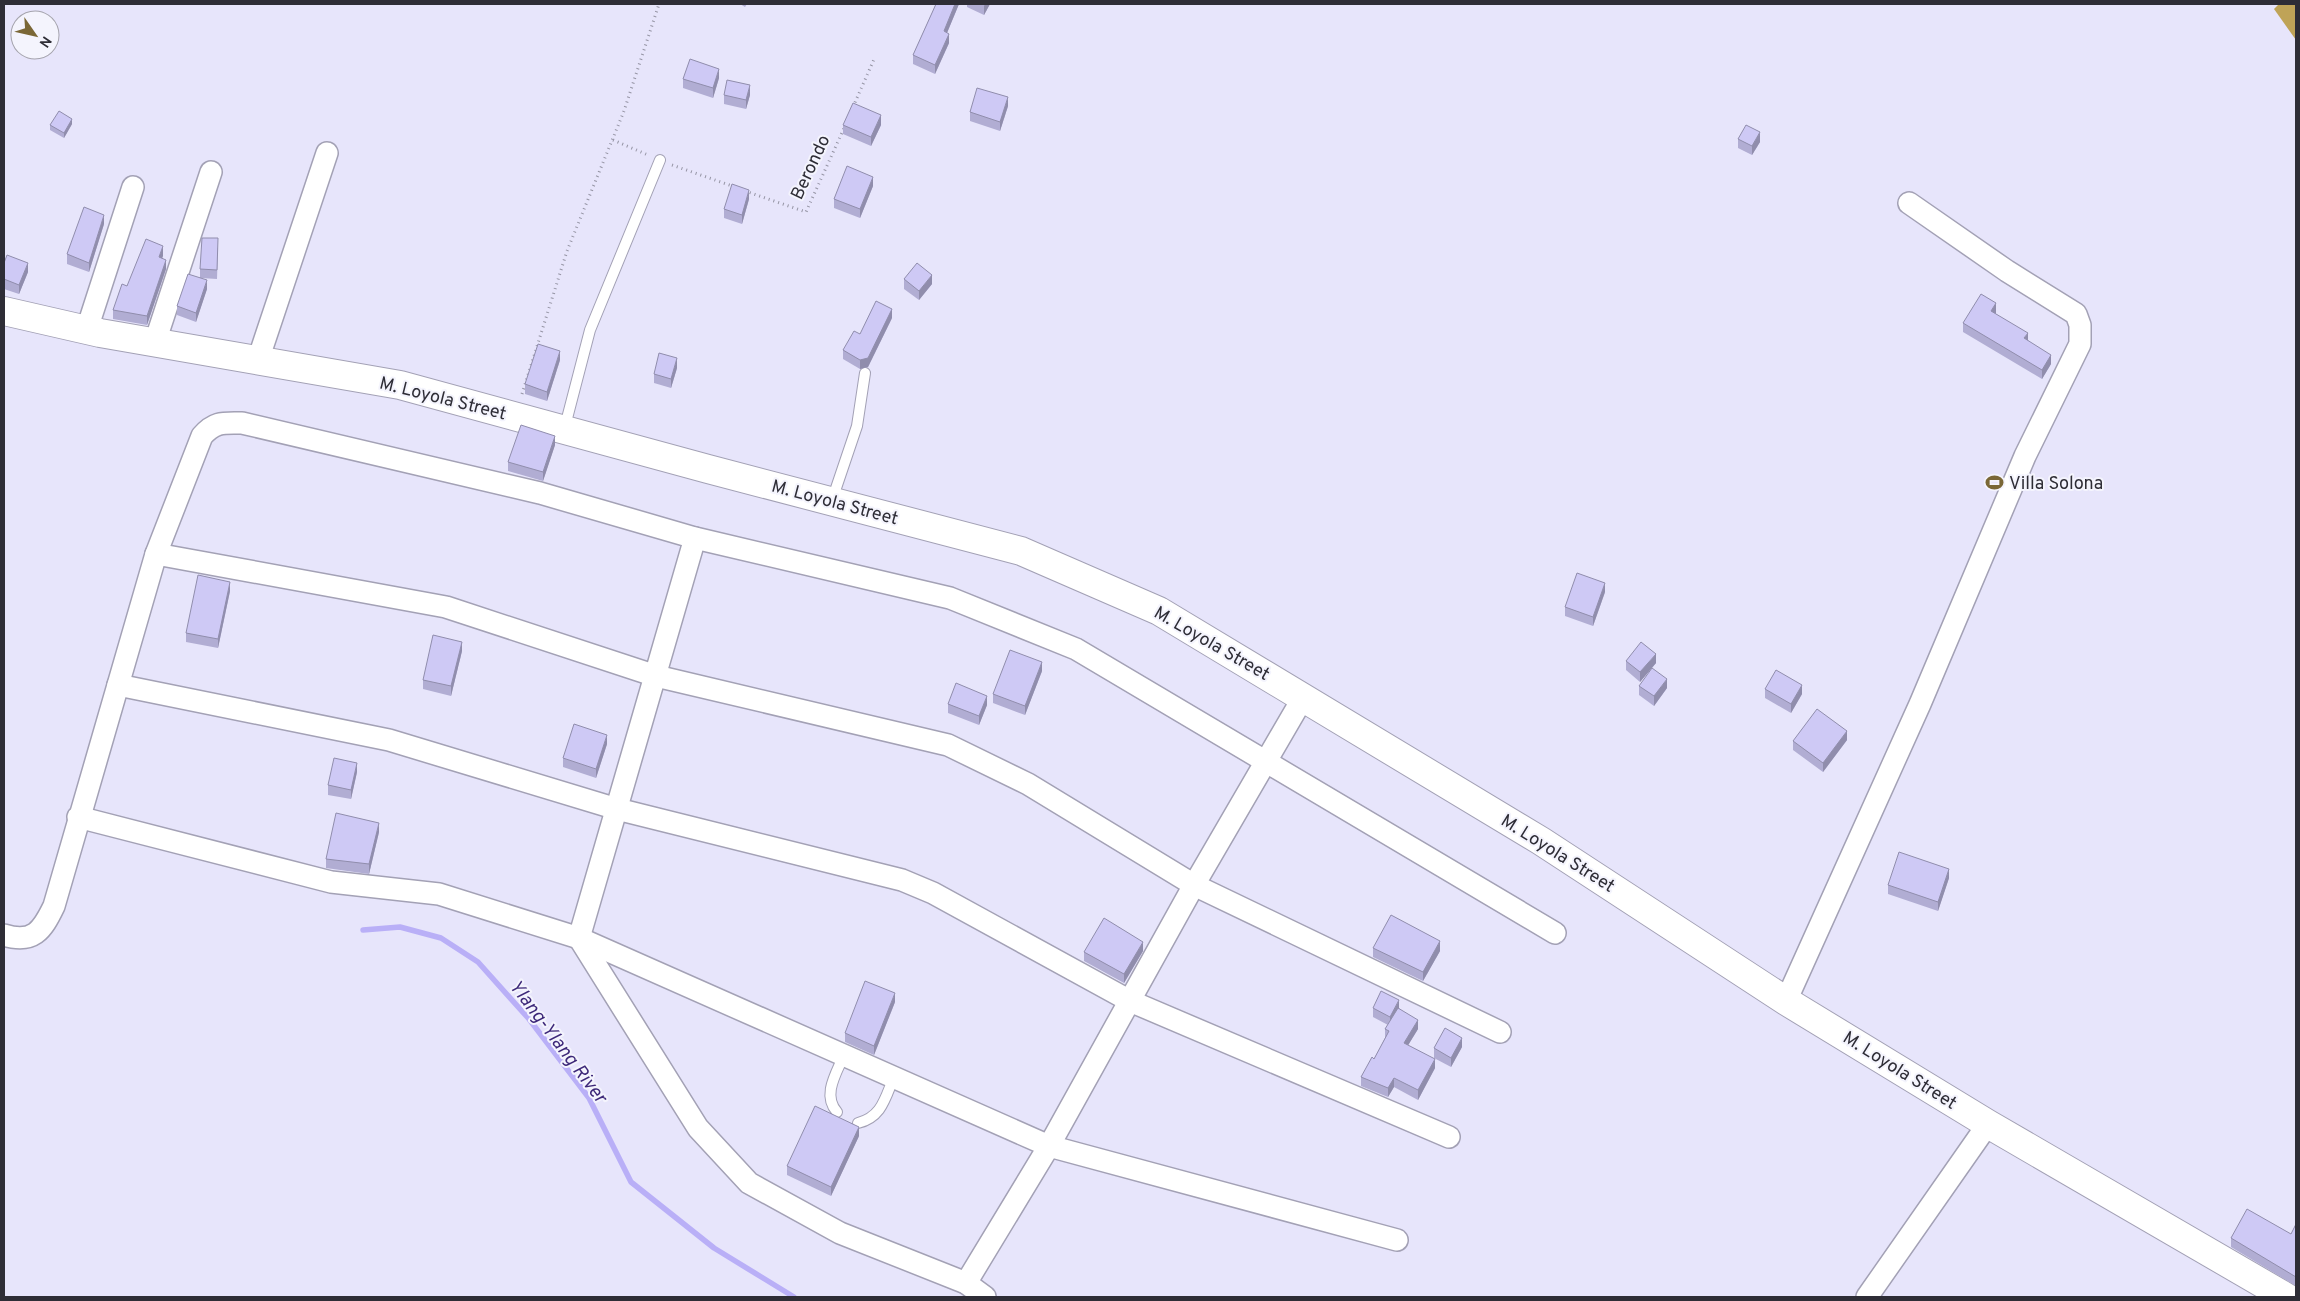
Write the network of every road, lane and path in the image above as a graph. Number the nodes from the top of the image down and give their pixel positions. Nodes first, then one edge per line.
1 (659, 4) edge
2 (875, 57) dead end
3 (851, 112) edge
4 (847, 121) edge
5 (613, 140) junction
6 (327, 153) dead end
7 (660, 160) junction
8 (212, 172) dead end
9 (133, 187) dead end
10 (1909, 203) dead end
11 (4, 311) edge
12 (87, 329) junction
13 (155, 342) junction
14 (258, 360) junction
15 (865, 373) dead end
16 (515, 416) junction
17 (564, 430) junction
18 (832, 500) junction
19 (695, 538) junction
20 (156, 554) junction
21 (656, 676) junction
22 (118, 685) junction
23 (1297, 708) dead end
24 (1266, 762) junction
25 (617, 809) junction
26 (78, 817) junction
27 (1194, 885) junction
28 (1555, 933) dead end
29 (4, 935) edge
30 (579, 938) junction
31 (1130, 1000) junction
32 (1786, 1001) junction
33 (1500, 1032) dead end
34 (844, 1055) junction
35 (894, 1077) junction
36 (837, 1112) dead end
37 (858, 1123) dead end
38 (1988, 1124) junction
39 (1449, 1137) dead end
40 (1049, 1146) junction
41 (1397, 1240) dead end
42 (966, 1283) junction
43 (985, 1297) edge
44 (1867, 1297) edge
45 (2286, 1297) edge

1 - 5 path
2 - 3 path
4 - 7 path, Berondo
5 - 7 path, Berondo
5 - 16 path
6 - 14 street
7 - 17 lane
8 - 13 street
9 - 12 street
10 - 32 street
11 - 12 street, M. Loyola Street
12 - 13 street, M. Loyola Street
13 - 14 street, M. Loyola Street
14 - 16 street, M. Loyola Street
15 - 18 lane
16 - 17 street, M. Loyola Street
17 - 18 street, M. Loyola Street
18 - 32 street, M. Loyola Street
19 - 20 street
19 - 21 street
19 - 24 street
20 - 21 street
20 - 22 street
21 - 25 street
21 - 27 street
22 - 25 street
22 - 26 street
23 - 24 street
24 - 27 street
24 - 28 street
25 - 30 street
25 - 31 street
26 - 29 street
26 - 30 street
27 - 31 street
27 - 33 street
30 - 34 street
30 - 42 street
31 - 39 street
31 - 40 street
32 - 38 street, M. Loyola Street
34 - 35 street
34 - 36 lane
35 - 37 lane
35 - 40 street
38 - 44 street
38 - 45 street, M. Loyola Street
40 - 41 street
40 - 42 street
42 - 43 street

